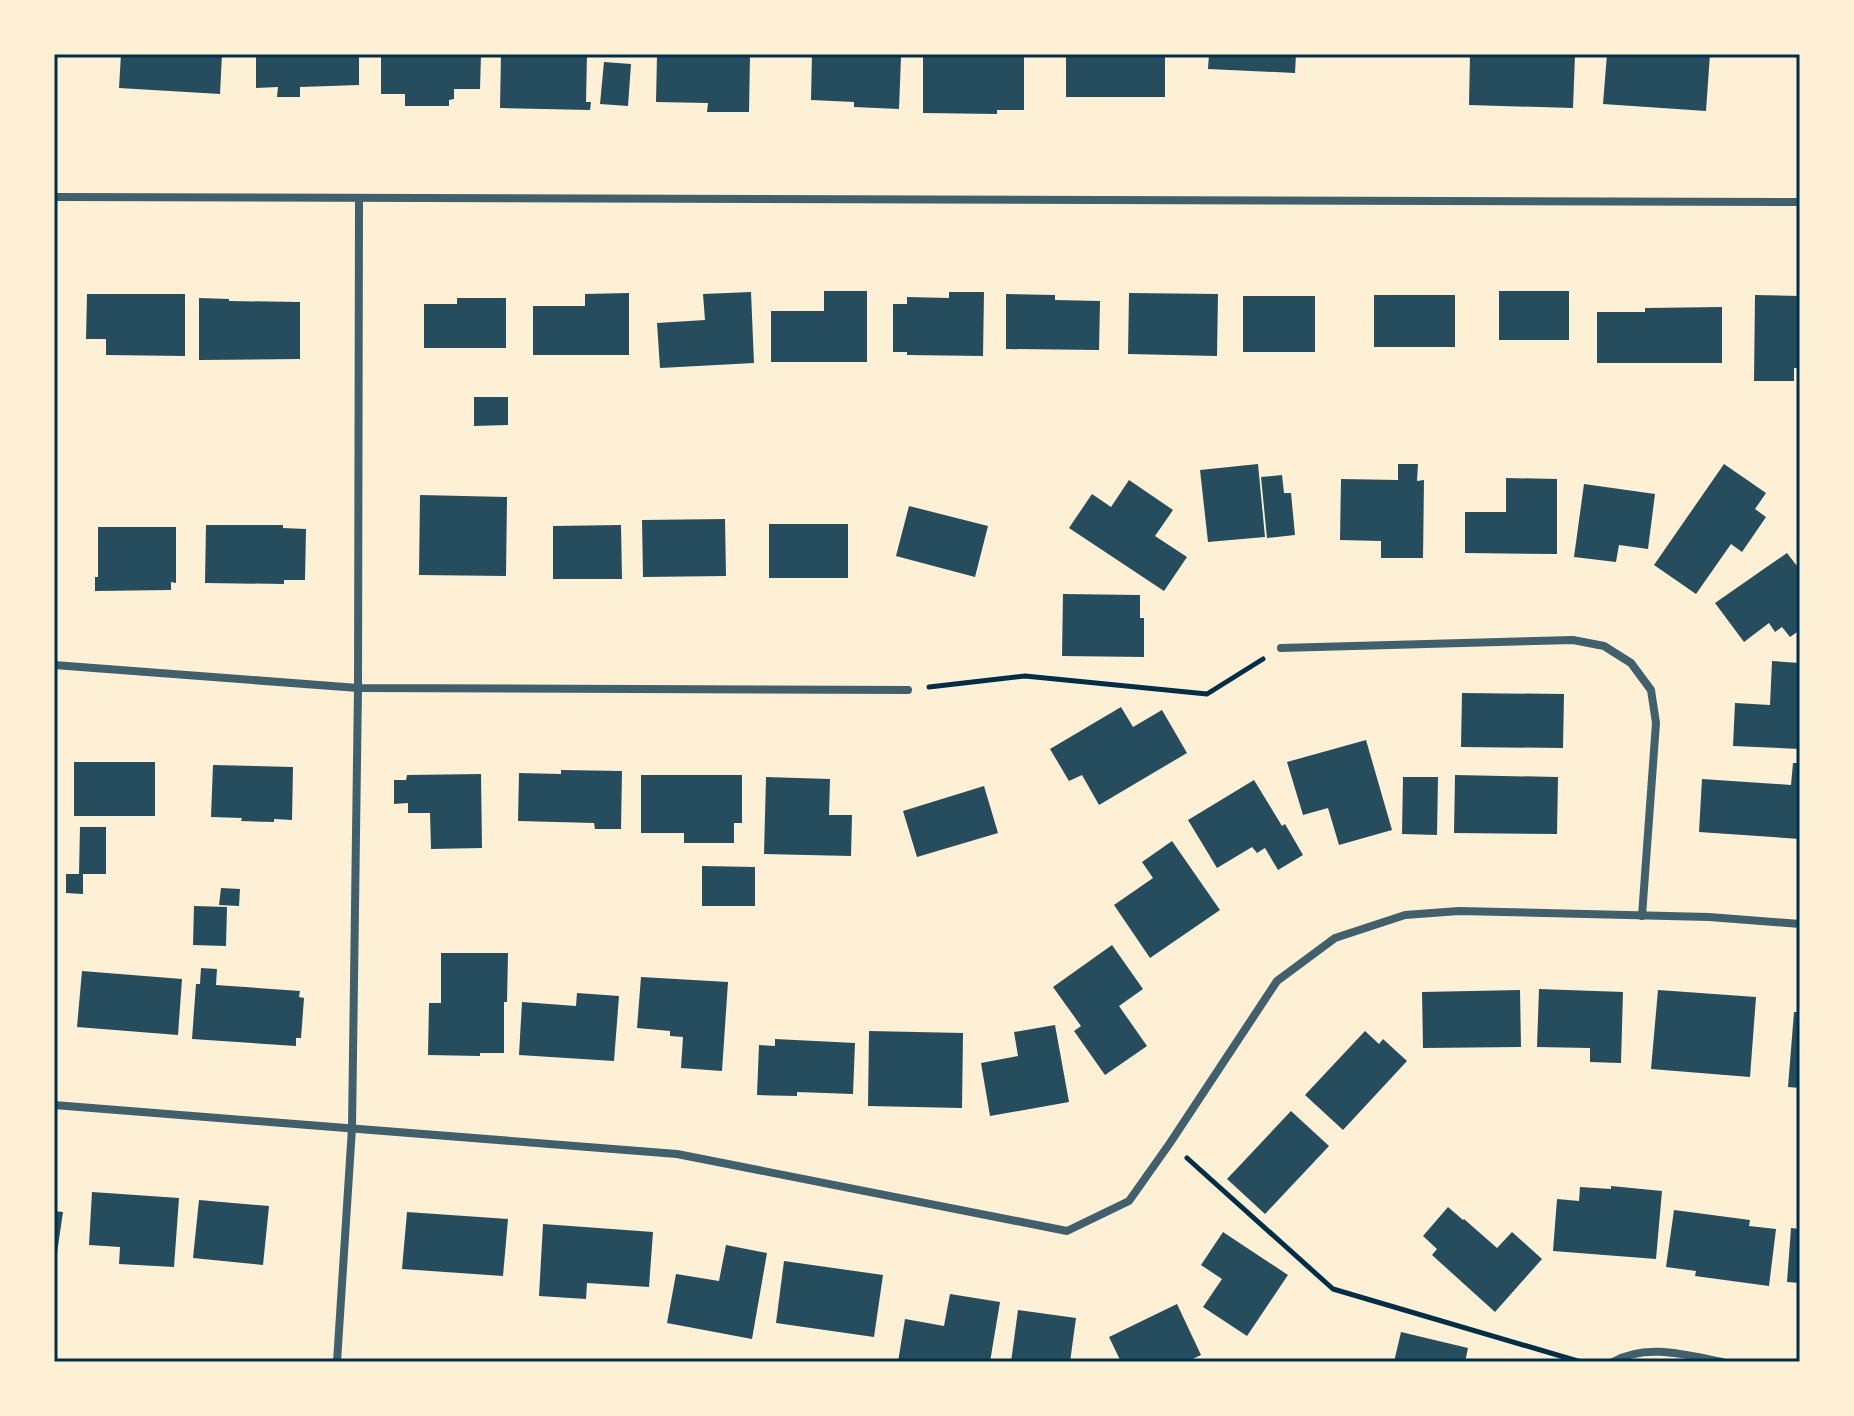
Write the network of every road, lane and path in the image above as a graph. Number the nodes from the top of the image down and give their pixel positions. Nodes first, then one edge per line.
1 (54, 197) edge
2 (359, 198) junction
3 (1800, 202) edge
4 (1281, 648) joint
5 (54, 665) edge
6 (358, 688) junction
7 (908, 690) joint
8 (1642, 916) junction
9 (1800, 924) edge
10 (54, 1105) edge
11 (352, 1128) junction
12 (1170, 1143) junction
13 (337, 1362) edge
14 (1581, 1362) edge
15 (1613, 1362) edge
16 (1722, 1362) edge

1 - 2 street
2 - 3 street
2 - 6 street
4 - 7 path
4 - 8 street
5 - 6 street
6 - 7 street
6 - 11 street
8 - 9 street
8 - 12 street
10 - 11 street
11 - 12 street
11 - 13 street
12 - 14 path
15 - 16 street

